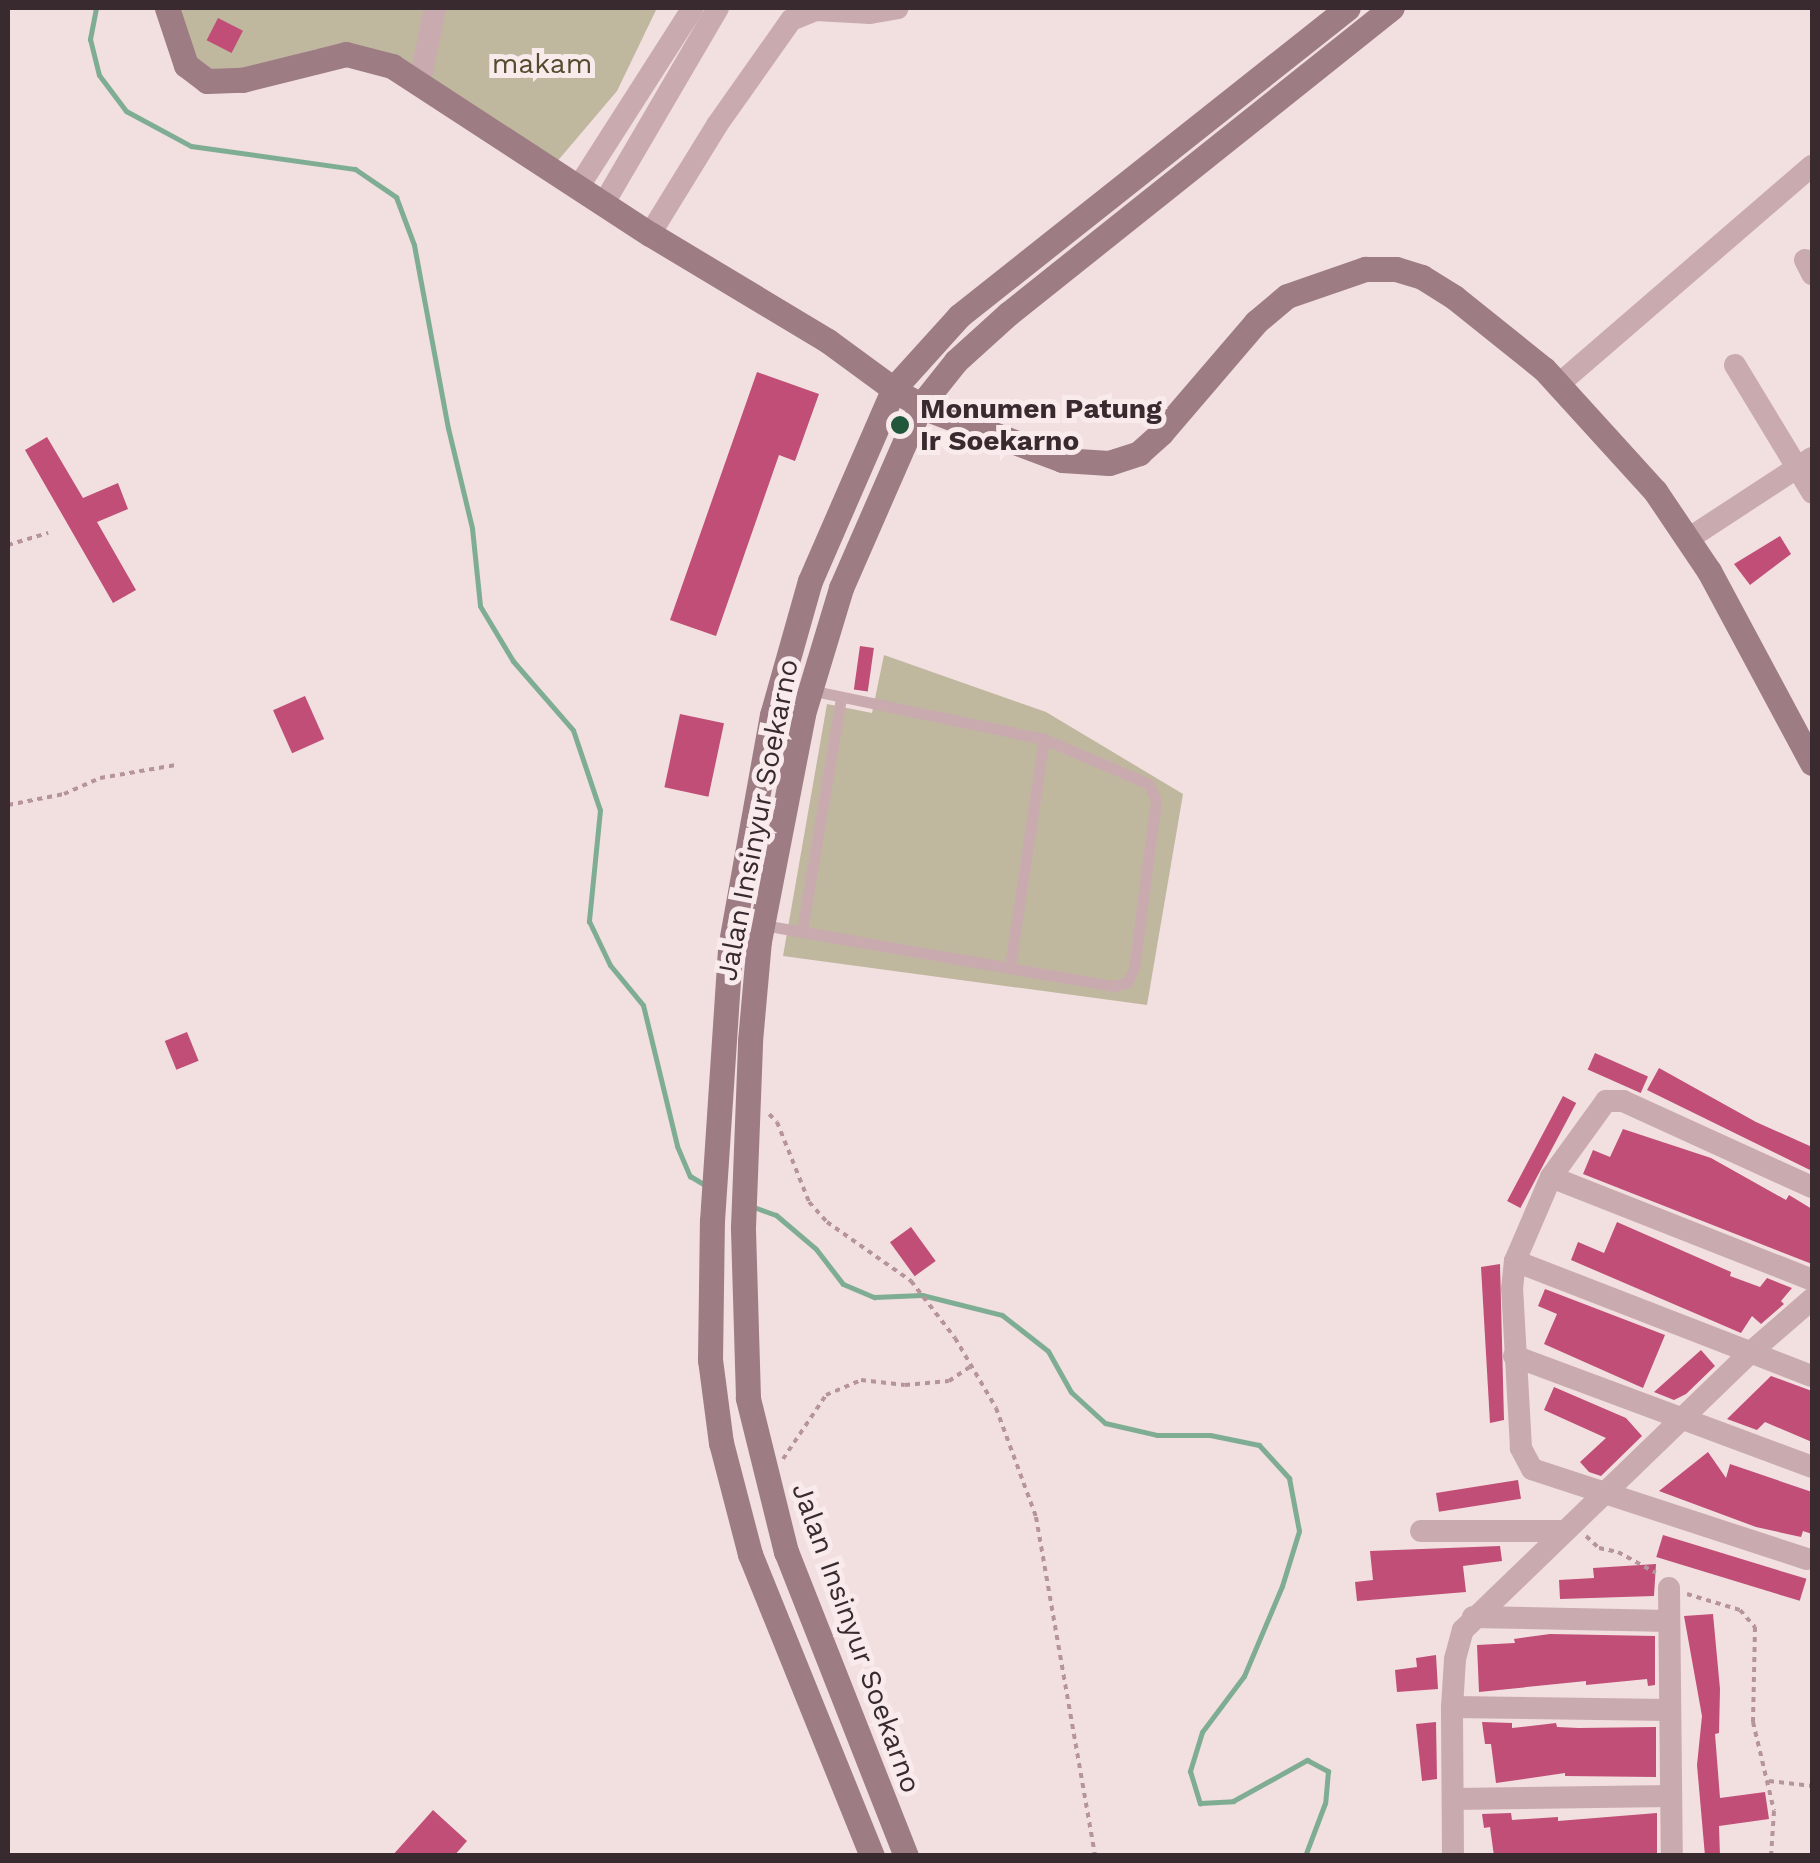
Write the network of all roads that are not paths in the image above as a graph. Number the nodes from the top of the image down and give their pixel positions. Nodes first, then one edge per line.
1 (167, 8) edge
2 (435, 8) edge
3 (693, 8) edge
4 (718, 8) edge
5 (898, 8) edge
6 (1348, 8) edge
7 (1392, 8) edge
8 (420, 81) junction
9 (1812, 166) edge
10 (579, 186) junction
11 (604, 203) junction
12 (650, 234) junction
13 (1735, 365) dead end
14 (1559, 384) junction
15 (894, 388) junction
16 (921, 405) junction
17 (1805, 462) edge
18 (1812, 492) edge
19 (1688, 539) junction
20 (809, 690) junction
21 (841, 698) junction
22 (1044, 739) junction
23 (1812, 763) edge
24 (763, 925) junction
25 (802, 931) junction
26 (1010, 966) junction
27 (715, 1163) junction
28 (747, 1163) junction
29 (1552, 1177) junction
30 (1812, 1187) edge
31 (1515, 1261) junction
32 (1812, 1280) edge
33 (1812, 1299) edge
34 (1751, 1352) junction
35 (1514, 1356) junction
36 (1812, 1376) edge
37 (1680, 1422) junction
38 (1812, 1467) edge
39 (1605, 1493) junction
40 (1570, 1525) junction
41 (1420, 1532) dead end
42 (1808, 1559) dead end
43 (1669, 1588) road end
44 (1473, 1617) junction
45 (1669, 1621) junction
46 (1452, 1707) junction
47 (1670, 1710) junction
48 (1670, 1796) junction
49 (1453, 1798) junction
50 (872, 1856) edge
51 (906, 1856) edge
52 (1453, 1856) edge
53 (1672, 1856) edge

1 - 8 main road
2 - 8 street
3 - 10 street
4 - 11 street
5 - 12 street
6 - 15 main road, Jalan Insinyur Soekarno
7 - 16 main road, Jalan Insinyur Soekarno
8 - 10 main road
9 - 14 street
10 - 11 main road
11 - 12 main road
12 - 15 main road
13 - 17 street
14 - 16 main road
14 - 19 main road
15 - 16 main road
15 - 27 main road, Jalan Insinyur Soekarno
16 - 20 main road, Jalan Insinyur Soekarno
17 - 18 street
17 - 19 street
19 - 23 main road
20 - 21 lane
20 - 24 main road, Jalan Insinyur Soekarno
21 - 22 lane
21 - 25 lane
22 - 26 lane
22 - 26 lane
24 - 25 lane
24 - 28 main road, Jalan Insinyur Soekarno
25 - 26 lane
27 - 28 main road
27 - 50 main road, Jalan Insinyur Soekarno
28 - 51 main road, Jalan Insinyur Soekarno
29 - 30 street
29 - 31 street
29 - 32 street
31 - 34 street
31 - 35 street
33 - 34 street
34 - 36 street
34 - 37 street
35 - 37 street
35 - 39 street
37 - 38 street
37 - 39 street
39 - 40 street
39 - 42 street
40 - 41 street
40 - 44 street
43 - 45 street
44 - 45 street
44 - 46 street
45 - 47 street
46 - 47 street
46 - 49 street
47 - 48 street
48 - 49 street
48 - 53 street
49 - 52 street

